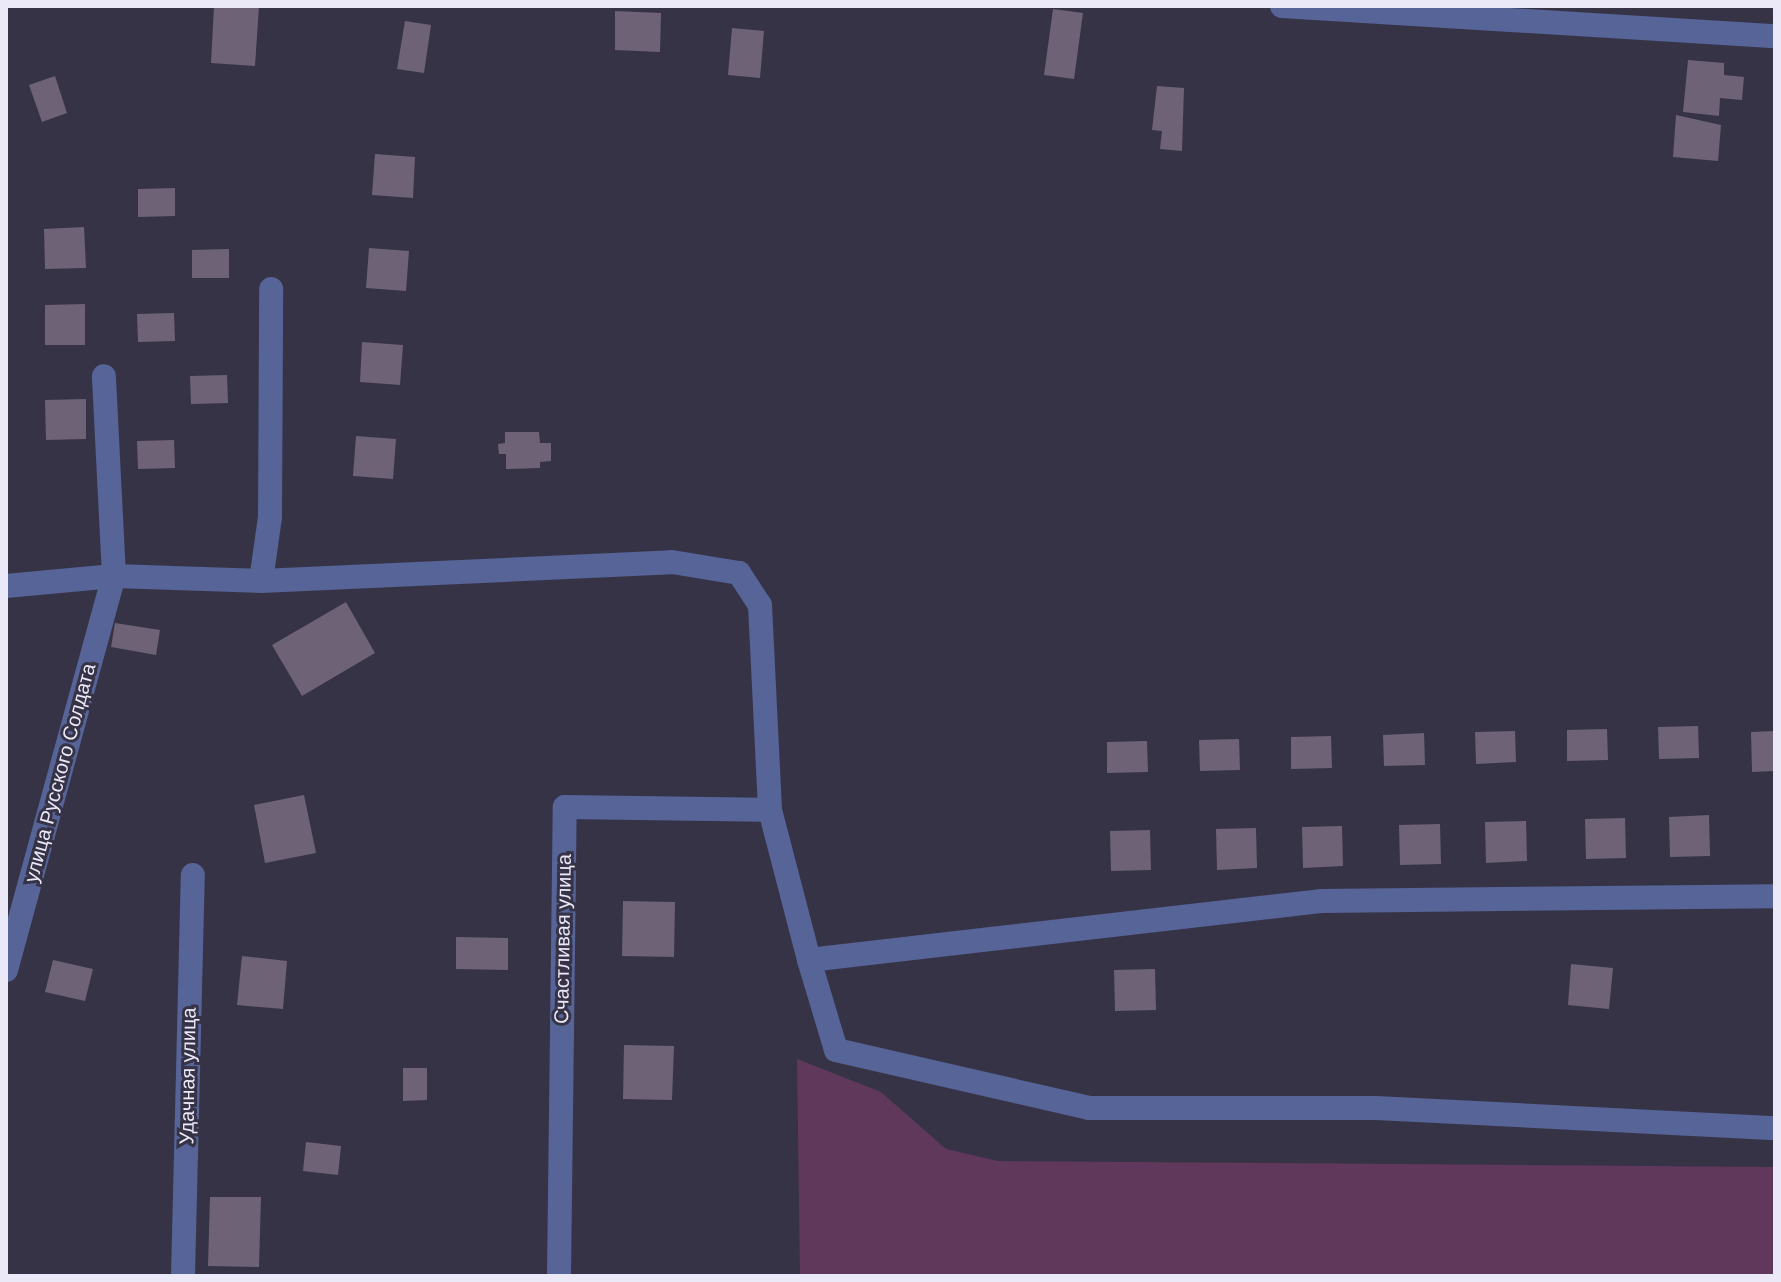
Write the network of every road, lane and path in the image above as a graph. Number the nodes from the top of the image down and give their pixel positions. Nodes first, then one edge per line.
1 (1282, 6) edge
2 (1775, 36) edge
3 (271, 289) dead end
4 (104, 376) dead end
5 (114, 576) junction
6 (261, 581) junction
7 (6, 586) edge
8 (770, 810) junction
9 (193, 875) dead end
10 (16, 895) edge
11 (1775, 896) edge
12 (809, 960) junction
13 (6, 970) edge
14 (1775, 1128) edge
15 (183, 1276) edge
16 (559, 1276) edge

1 - 2 street
3 - 6 street
4 - 5 street, улица Русского Солдата
5 - 6 street
5 - 7 street
5 - 10 street, улица Русского Солдата
6 - 8 street
8 - 12 street
8 - 16 street, Счастливая улица
9 - 15 street, Удачная улица
10 - 13 street, улица Русского Солдата
11 - 12 street
12 - 14 street

